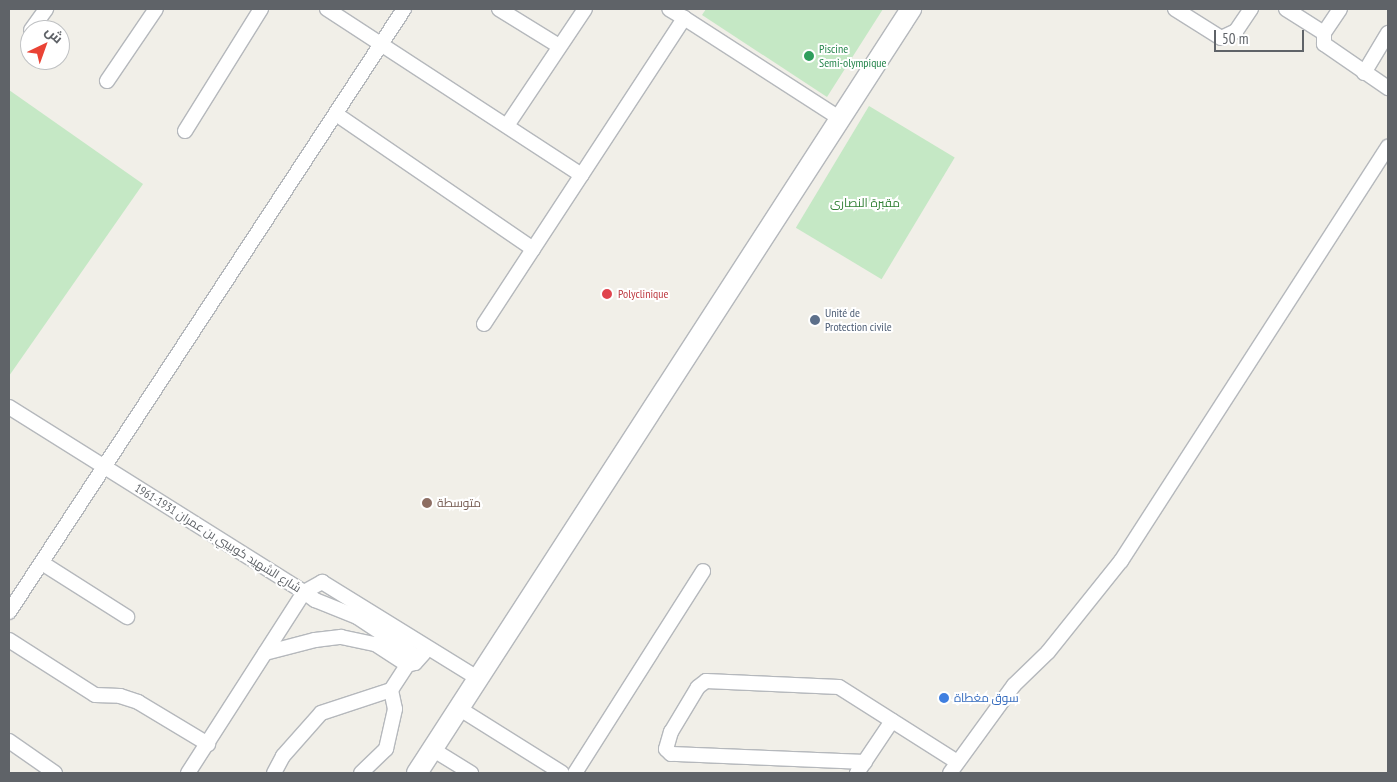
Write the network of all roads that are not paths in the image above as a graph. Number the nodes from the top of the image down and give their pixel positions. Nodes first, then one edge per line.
1 (46, 9) edge
2 (156, 9) edge
3 (261, 9) edge
4 (327, 9) edge
5 (404, 9) edge
6 (499, 9) edge
7 (585, 9) edge
8 (669, 9) edge
9 (911, 9) edge
10 (1175, 9) edge
11 (1250, 9) edge
12 (1286, 9) edge
13 (1340, 9) edge
14 (684, 18) junction
15 (39, 20) edge
16 (1324, 33) junction
17 (1388, 33) edge
18 (382, 43) junction
19 (560, 46) junction
20 (1364, 73) junction
21 (107, 81) dead end
22 (1388, 88) edge
23 (336, 114) junction
24 (841, 119) junction
25 (508, 124) junction
26 (185, 131) dead end
27 (1388, 146) edge
28 (582, 175) junction
29 (533, 249) junction
30 (484, 324) dead end
31 (9, 407) edge
32 (105, 468) junction
33 (42, 563) junction
34 (703, 571) dead end
35 (304, 592) junction
36 (10, 608) edge
37 (127, 617) dead end
38 (9, 640) edge
39 (429, 648) junction
40 (265, 653) junction
41 (413, 662) junction
42 (478, 679) junction
43 (391, 690) junction
44 (460, 709) junction
45 (892, 721) junction
46 (9, 742) edge
47 (208, 744) junction
48 (432, 749) junction
49 (861, 768) edge
50 (953, 768) edge
51 (56, 773) edge
52 (189, 773) edge
53 (274, 773) edge
54 (361, 773) edge
55 (417, 773) edge
56 (471, 773) edge
57 (562, 773) edge
58 (575, 773) edge

1 - 15 street
2 - 21 street
3 - 26 street
4 - 18 street
5 - 18 street
6 - 19 street
7 - 19 street
8 - 14 street
9 - 24 main road
10 - 11 street
12 - 16 street
13 - 16 street
14 - 24 street
14 - 28 street
16 - 20 street
17 - 20 street
18 - 23 street
18 - 25 street
19 - 25 street
20 - 22 street
23 - 29 street
23 - 32 street
24 - 42 main road
25 - 28 street
27 - 50 street
28 - 29 street
29 - 30 street
31 - 32 street, شارع الشهيد كوبيبي بن عمران 1931-1961
32 - 33 street
32 - 35 street, شارع الشهيد كوبيبي بن عمران 1931-1961
33 - 36 street
33 - 37 street
34 - 58 street
35 - 39 street, شارع الشهيد كوبيبي بن عمران 1931-1961
35 - 40 street
35 - 41 street
38 - 47 street
39 - 41 street
39 - 42 street, شارع الشهيد كوبيبي بن عمران 1931-1961
40 - 41 street
40 - 47 street
41 - 43 street
42 - 44 main road
43 - 53 street
43 - 54 street
44 - 48 main road
44 - 57 street
45 - 49 street
45 - 49 street
45 - 50 street
46 - 51 street
47 - 52 street
48 - 55 main road
48 - 56 street

